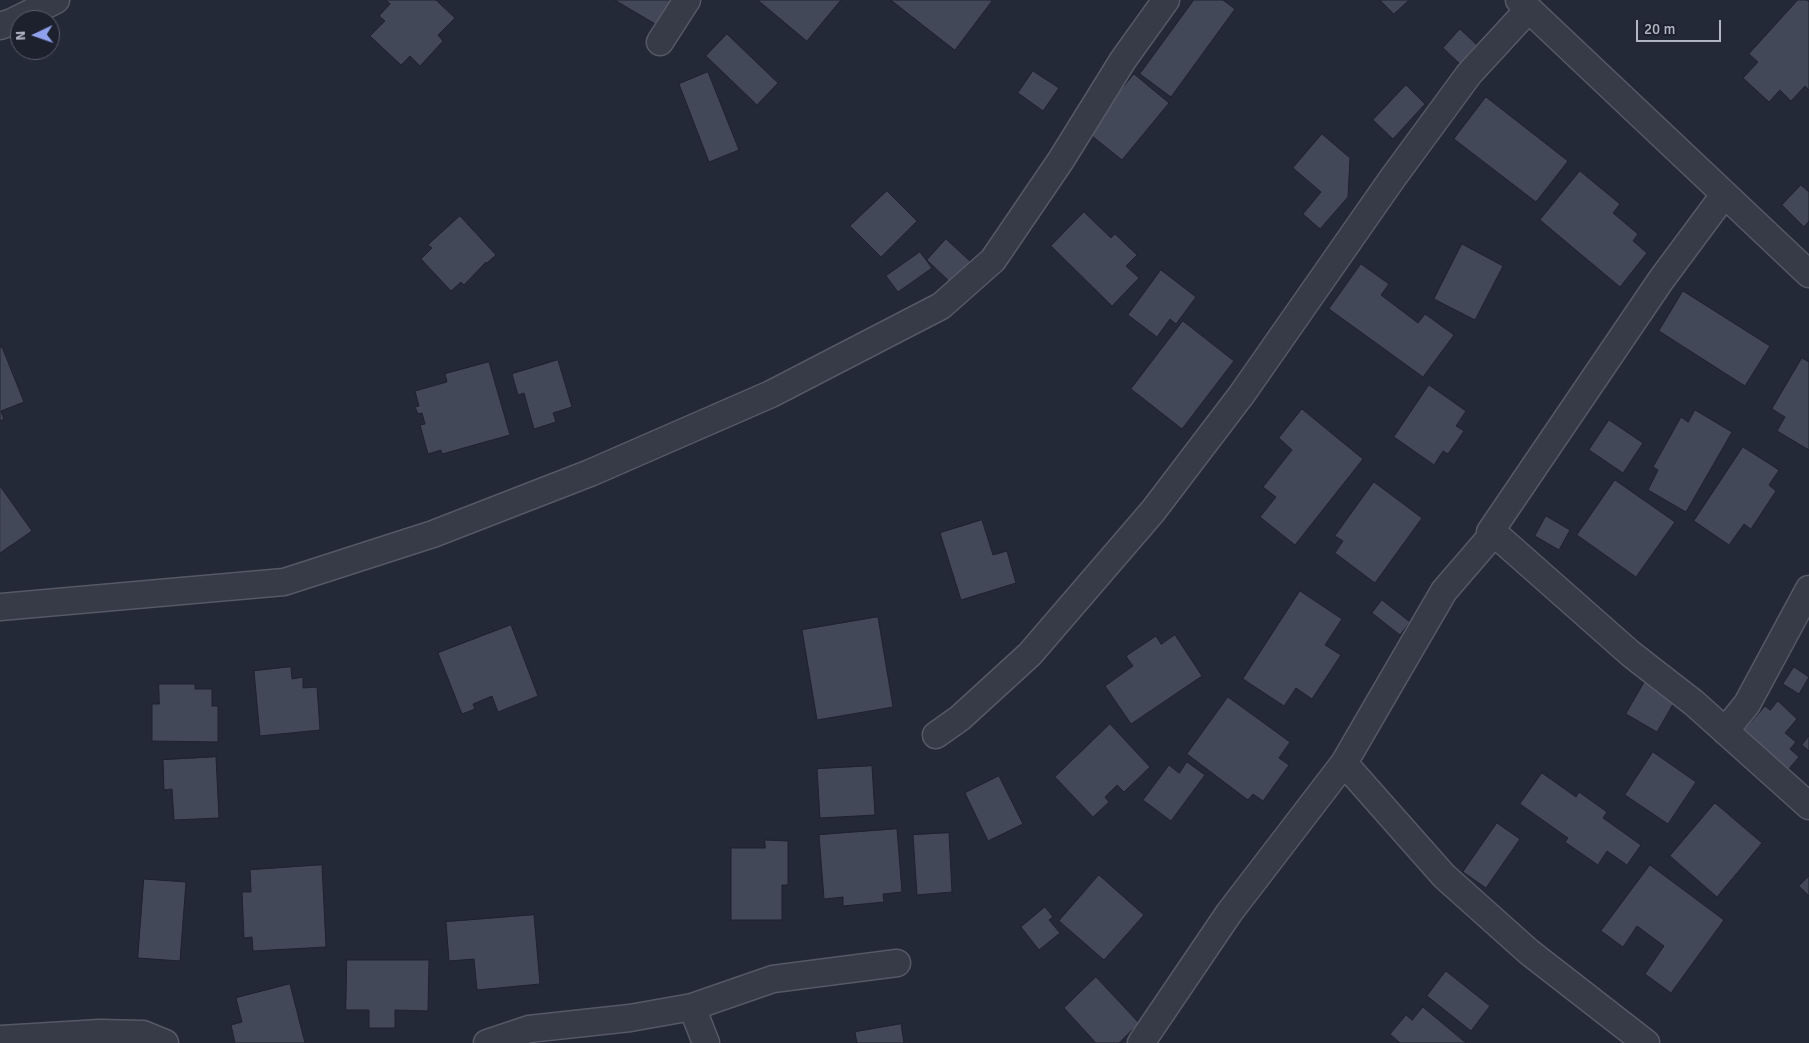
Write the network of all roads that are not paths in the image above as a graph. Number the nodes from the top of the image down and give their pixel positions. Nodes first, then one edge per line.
1 (56, 0) edge
2 (687, 0) edge
3 (1166, 0) edge
4 (1524, 5) edge
5 (0, 26) edge
6 (660, 42) dead end
7 (1724, 195) junction
8 (1809, 274) edge
9 (1494, 533) junction
10 (1809, 589) edge
11 (0, 607) edge
12 (1725, 732) junction
13 (936, 736) dead end
14 (1344, 763) junction
15 (1809, 806) edge
16 (896, 963) dead end
17 (692, 1007) junction
18 (0, 1038) edge
19 (165, 1043) edge
20 (487, 1043) edge
21 (706, 1043) edge
22 (1140, 1043) edge
23 (1646, 1043) edge

1 - 5 street
2 - 6 street
3 - 11 street
4 - 7 street
4 - 13 street
7 - 8 street
7 - 9 street
9 - 12 street
9 - 14 street
10 - 12 street
12 - 15 street
14 - 22 street
14 - 23 street
16 - 17 street
17 - 20 street
17 - 21 street
18 - 19 street

